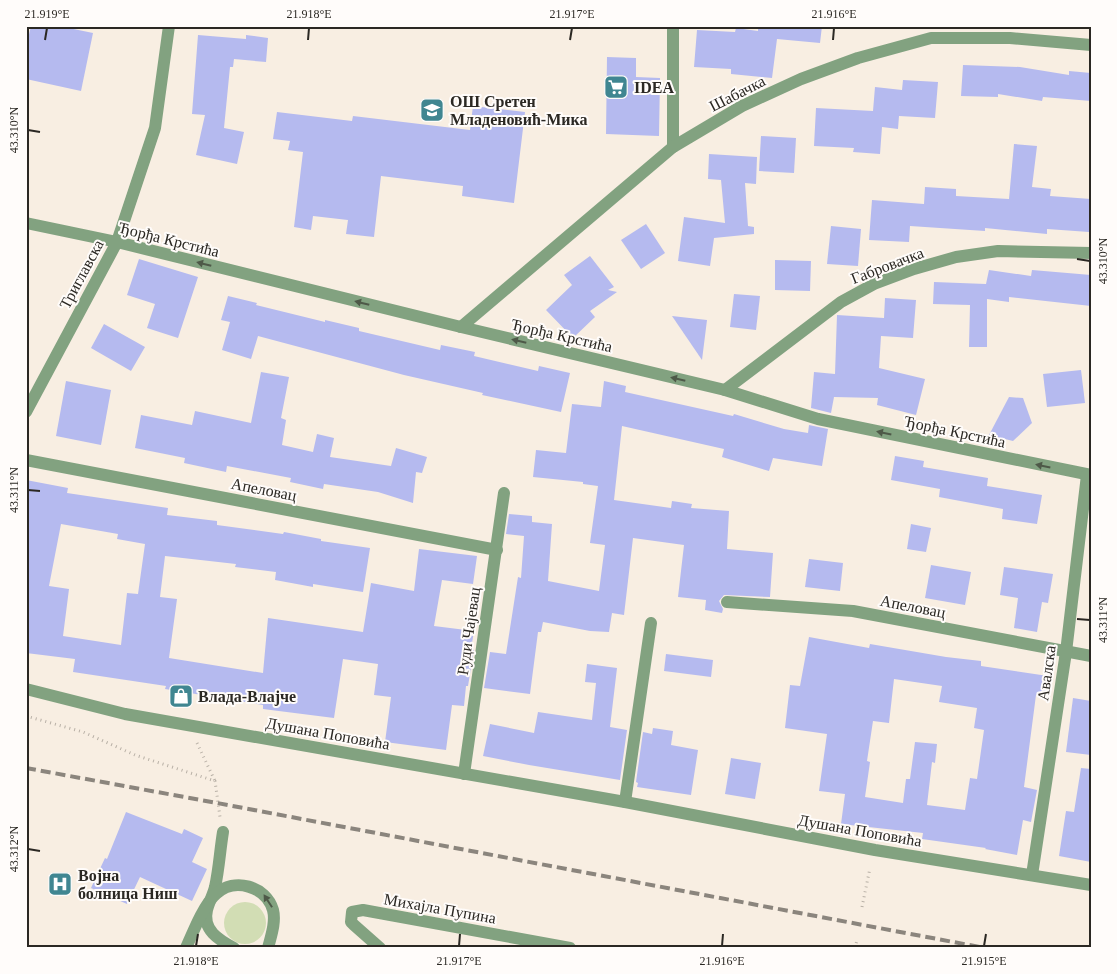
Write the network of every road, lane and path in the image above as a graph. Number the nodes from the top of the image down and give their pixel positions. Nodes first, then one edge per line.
1 (169, 26) edge
2 (673, 26) edge
3 (1091, 45) edge
4 (673, 147) junction
5 (26, 223) edge
6 (117, 242) junction
7 (1091, 253) edge
8 (461, 327) junction
9 (725, 390) junction
10 (26, 412) edge
11 (26, 460) edge
12 (1089, 475) edge
13 (504, 493) dead end
14 (497, 550) junction
15 (727, 602) dead end
16 (651, 623) dead end
17 (1066, 652) junction
18 (1091, 656) edge
19 (26, 689) edge
20 (26, 716) edge
21 (197, 743) dead end
22 (464, 774) junction
23 (215, 781) junction
24 (624, 802) junction
25 (222, 832) joint
26 (870, 868) dead end
27 (1032, 874) junction
28 (1091, 885) edge
29 (212, 898) junction
30 (862, 907) dead end
31 (857, 940) dead end
32 (186, 948) edge
33 (234, 948) edge
34 (268, 948) edge
35 (380, 948) edge
36 (570, 948) edge
37 (855, 948) edge

1 - 6 street, Триглавска
2 - 4 street
3 - 4 street, Шабачка
4 - 8 street, Шабачка
5 - 6 street, Ђорђа Крстића
8 -> 6 street, Ђорђа Крстића
6 - 10 street, Триглавска
7 - 9 street, Габровачка
9 -> 8 street, Ђорђа Крстића
12 -> 9 street, Ђорђа Крстића
11 - 14 street, Апеловац
12 - 17 street, Авалска
13 - 14 street, Руди Чајевац
14 - 22 street, Руди Чајевац
15 - 17 street, Апеловац
16 - 24 street
17 - 18 street, Апеловац
17 - 27 street, Авалска
19 - 22 street, Душана Поповића
20 - 23 path
21 - 23 path
22 - 24 street, Душана Поповића
23 - 25 path
24 - 27 street, Душана Поповића
25 - 29 street
26 - 30 path
27 - 28 street, Душана Поповића
29 - 32 street
29 - 33 street
34 -> 29 street
31 - 37 path
35 - 36 street, Михајла Пупина

